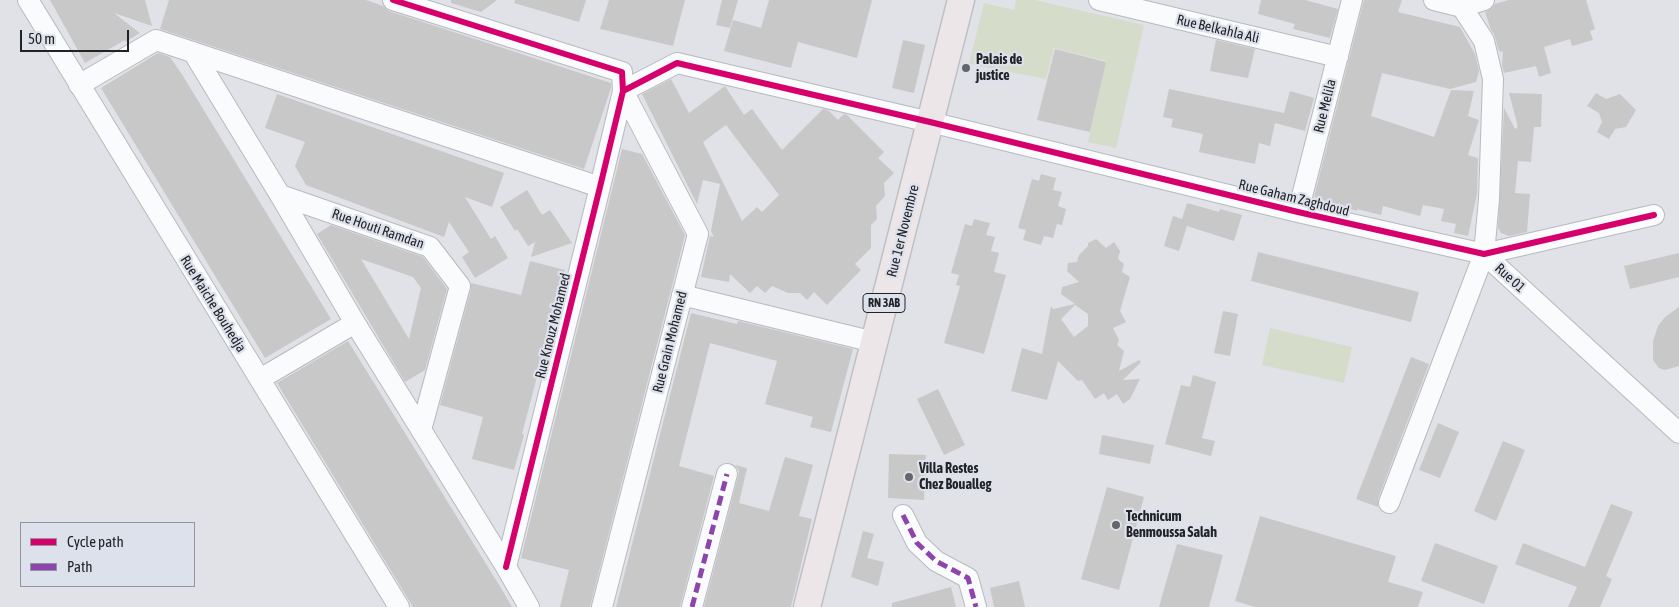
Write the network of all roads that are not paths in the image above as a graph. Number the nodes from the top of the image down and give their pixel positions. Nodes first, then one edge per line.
1 (28, 0) edge
2 (393, 0) edge
3 (962, 0) edge
4 (1099, 0) edge
5 (1352, 0) edge
6 (1434, 0) edge
7 (1484, 0) edge
8 (1462, 7) junction
9 (193, 52) junction
10 (1338, 57) junction
11 (622, 81) junction
12 (79, 85) junction
13 (930, 122) junction
14 (600, 187) junction
15 (280, 195) junction
16 (1298, 212) junction
17 (1654, 215) dead end
18 (1484, 254) junction
19 (682, 295) junction
20 (355, 323) junction
21 (874, 342) junction
22 (260, 379) junction
23 (421, 430) junction
24 (1679, 432) edge
25 (727, 474) dead end
26 (1389, 504) dead end
27 (902, 515) dead end
28 (506, 567) junction
29 (399, 607) edge
30 (529, 607) edge
31 (602, 607) edge
32 (692, 607) edge
33 (807, 607) edge
34 (976, 607) edge

1 - 12 street, Rue Maiche Bouhedja
2 - 11 street
3 - 13 main road, Rue 1er Novembre / RN 3AB
4 - 10 street, Rue Belkahla Ali
5 - 10 street, Rue Melila
6 - 8 street
7 - 8 street
8 - 18 street, Rue 01
9 - 12 street
9 - 14 street
9 - 15 street
10 - 16 street, Rue Melila
11 - 13 street, Rue Gaham Zaghdoud
11 - 14 street, Rue Knouz Mohamed
11 - 19 street, Rue Grain Mohamed
12 - 22 street, Rue Maiche Bouhedja
13 - 16 street, Rue Gaham Zaghdoud
13 - 21 main road, Rue 1er Novembre / RN 3AB
14 - 28 street, Rue Knouz Mohamed
15 - 20 street
15 - 23 street, Rue Houti Ramdan
16 - 18 street, Rue Gaham Zaghdoud
17 - 18 street, Rue Gaham Zaghdoud
18 - 24 street, Rue 01
18 - 26 street
19 - 21 street
19 - 31 street, Rue Grain Mohamed
20 - 22 street
20 - 23 street
21 - 33 main road, Rue 1er Novembre / RN 3AB
22 - 29 street, Rue Maiche Bouhedja
23 - 28 street
25 - 32 street
27 - 34 street
28 - 30 street

